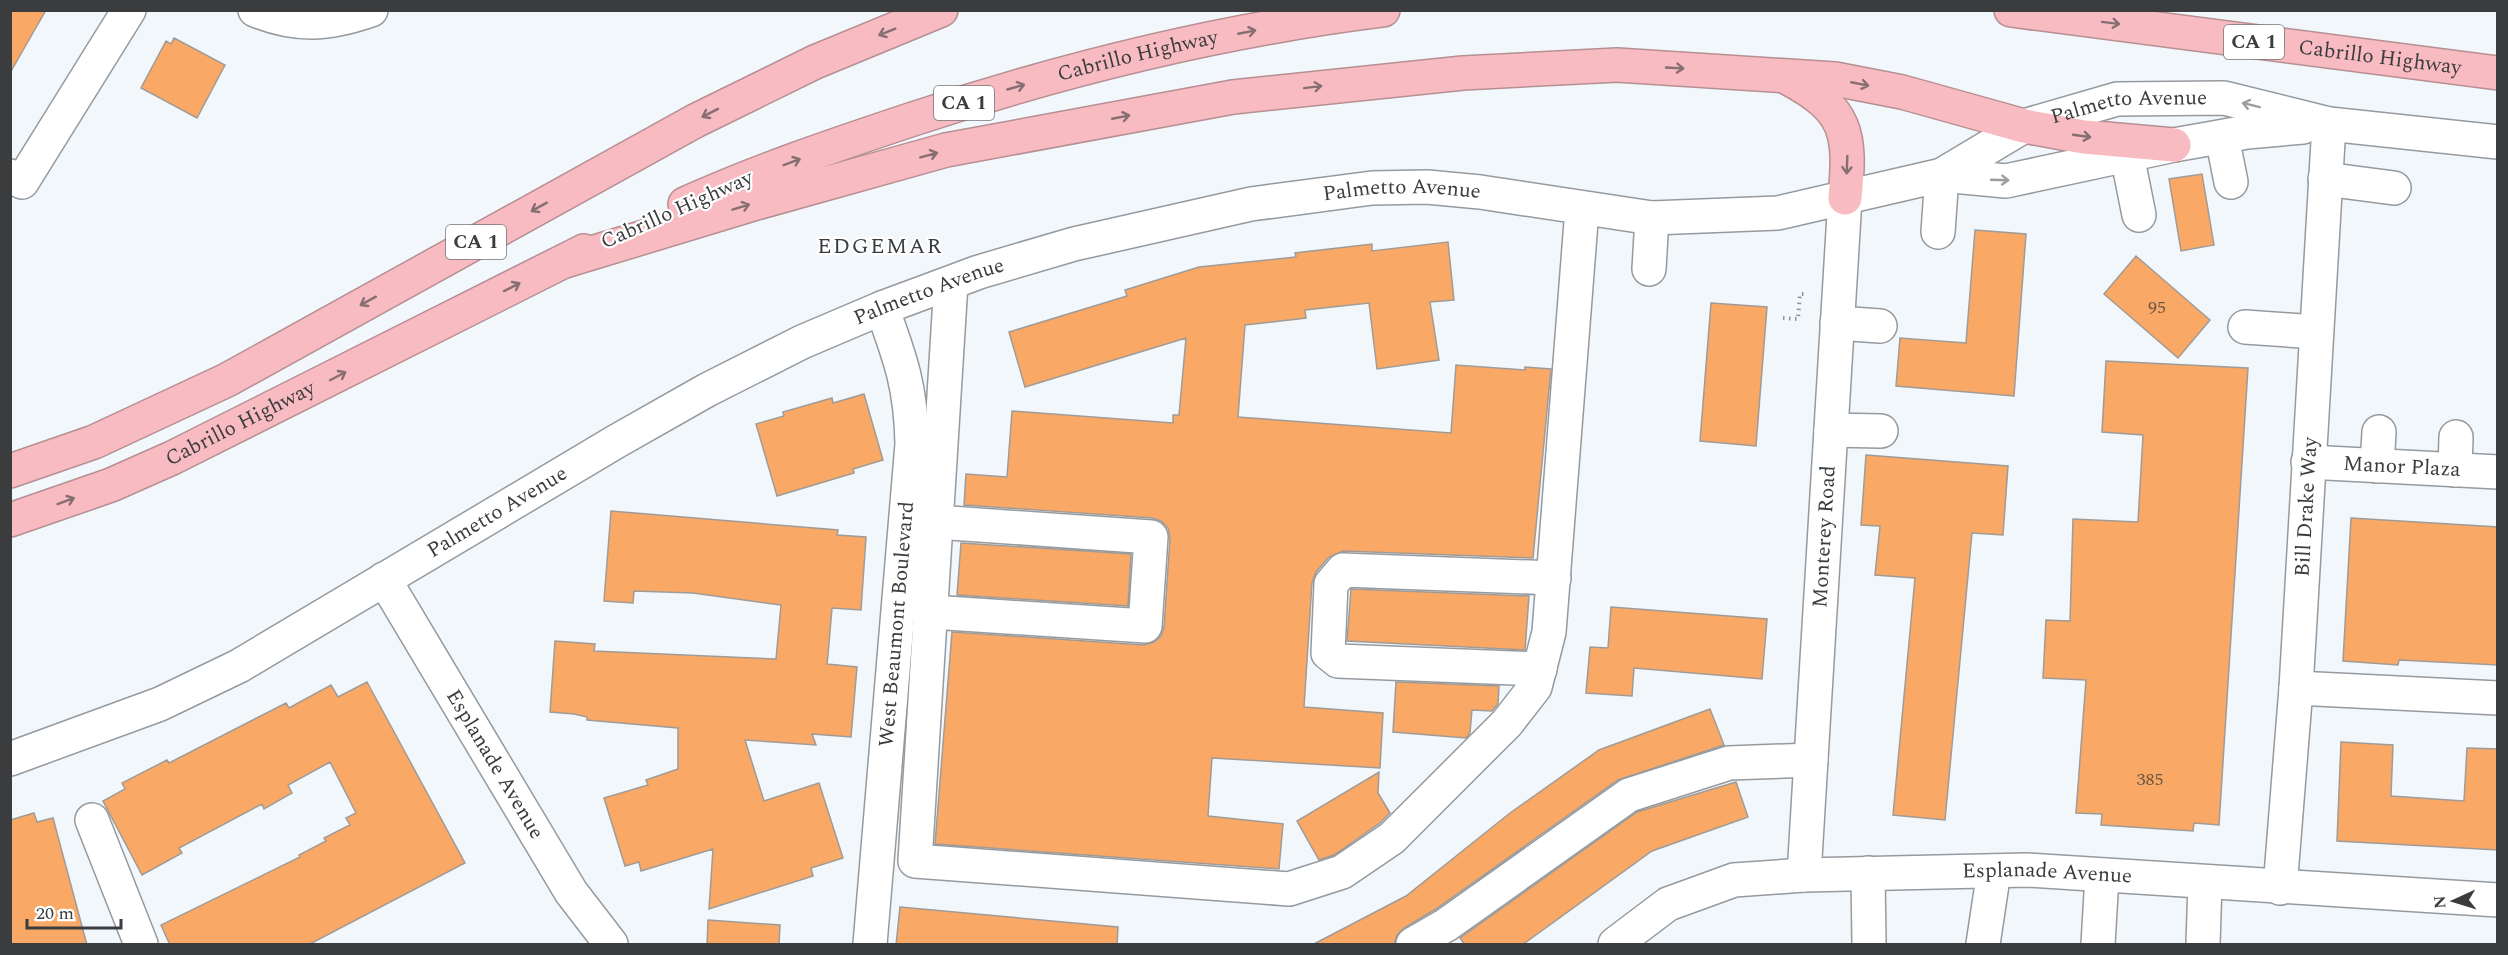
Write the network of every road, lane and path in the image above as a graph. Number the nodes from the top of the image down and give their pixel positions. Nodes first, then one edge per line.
1 (129, 10) edge
2 (255, 10) edge
3 (371, 10) edge
4 (942, 10) edge
5 (1383, 10) edge
6 (2011, 10) edge
7 (2498, 73) edge
8 (1781, 74) junction
9 (2329, 124) junction
10 (2024, 126) junction
11 (2222, 136) junction
12 (2498, 142) edge
13 (2174, 145) junction
14 (2127, 155) junction
15 (1942, 175) junction
16 (16, 179) edge
17 (2325, 179) junction
18 (2231, 182) dead end
19 (2394, 188) dead end
20 (1845, 198) junction
21 (1582, 209) junction
22 (2139, 215) dead end
23 (1652, 218) junction
24 (1938, 232) dead end
25 (565, 261) junction
26 (1649, 269) dead end
27 (951, 283) junction
28 (882, 308) junction
29 (1837, 323) junction
30 (1880, 326) dead end
31 (2245, 327) dead end
32 (2316, 332) junction
33 (1831, 430) junction
34 (1881, 431) dead end
35 (2379, 432) dead end
36 (2456, 437) dead end
37 (2308, 462) junction
38 (2377, 466) junction
39 (2454, 470) junction
40 (10, 471) edge
41 (2498, 472) edge
42 (10, 520) edge
43 (936, 522) junction
44 (1554, 578) junction
45 (384, 579) junction
46 (931, 612) junction
47 (1540, 669) junction
48 (2296, 688) junction
49 (2498, 698) edge
50 (10, 759) edge
51 (1811, 760) junction
52 (92, 820) dead end
53 (1994, 871) junction
54 (1868, 873) junction
55 (1804, 875) junction
56 (2102, 876) junction
57 (2205, 883) junction
58 (2280, 888) junction
59 (2498, 900) edge
60 (141, 945) edge
61 (611, 945) edge
62 (870, 945) edge
63 (1413, 945) edge
64 (1615, 945) edge
65 (1869, 945) edge
66 (1983, 945) edge
67 (2098, 945) edge
68 (2202, 945) edge

1 - 16 street
2 - 3 street
4 -> 40 highway, CA 1
25 -> 5 highway, Cabrillo Highway / CA 1
6 -> 7 highway, Cabrillo Highway / CA 1
8 -> 10 highway
8 -> 20 highway
25 -> 8 highway
9 -> 10 street, Palmetto Avenue
9 - 11 street, Palmetto Avenue
9 - 12 street, Palmetto Avenue
9 - 17 street, Bill Drake Way
10 -> 13 highway
10 - 15 street, Palmetto Avenue
11 - 13 street, Palmetto Avenue
11 - 18 street
13 - 14 street, Palmetto Avenue
15 -> 14 street, Palmetto Avenue
14 - 22 street
15 - 20 street, Palmetto Avenue
15 - 24 street
17 - 19 street
17 - 32 street, Bill Drake Way
20 - 23 street, Palmetto Avenue
20 - 29 street, Monterey Road
21 - 23 street, Palmetto Avenue
21 - 27 street, Palmetto Avenue
21 - 44 street
23 - 26 street
42 -> 25 highway, Cabrillo Highway / CA 1
27 - 28 street, Palmetto Avenue
27 - 43 street
28 - 45 street, Palmetto Avenue
28 - 62 street, West Beaumont Boulevard
29 - 30 street
29 - 33 street, Monterey Road
31 - 32 street
32 - 37 street, Bill Drake Way
33 - 34 street
33 - 51 street, Monterey Road
35 - 38 street
36 - 39 street
37 - 38 street, Manor Plaza
37 - 48 street, Bill Drake Way
38 - 39 street, Manor Plaza
39 - 41 street, Manor Plaza
43 - 46 street
43 - 46 street
44 - 47 street
44 - 47 street
45 - 50 street, Palmetto Avenue
45 - 61 street, Esplanade Avenue
46 - 47 street
48 - 49 street
48 - 58 street, Bill Drake Way
51 - 55 street, Monterey Road
51 - 63 street
52 - 60 street
53 - 54 street, Esplanade Avenue
53 - 56 street, Esplanade Avenue
53 - 66 street
54 - 55 street, Esplanade Avenue
54 - 65 street
55 - 64 street, Esplanade Avenue
56 - 57 street, Esplanade Avenue
56 - 67 street
57 - 58 street, Esplanade Avenue
57 - 68 street
58 - 59 street, Esplanade Avenue

